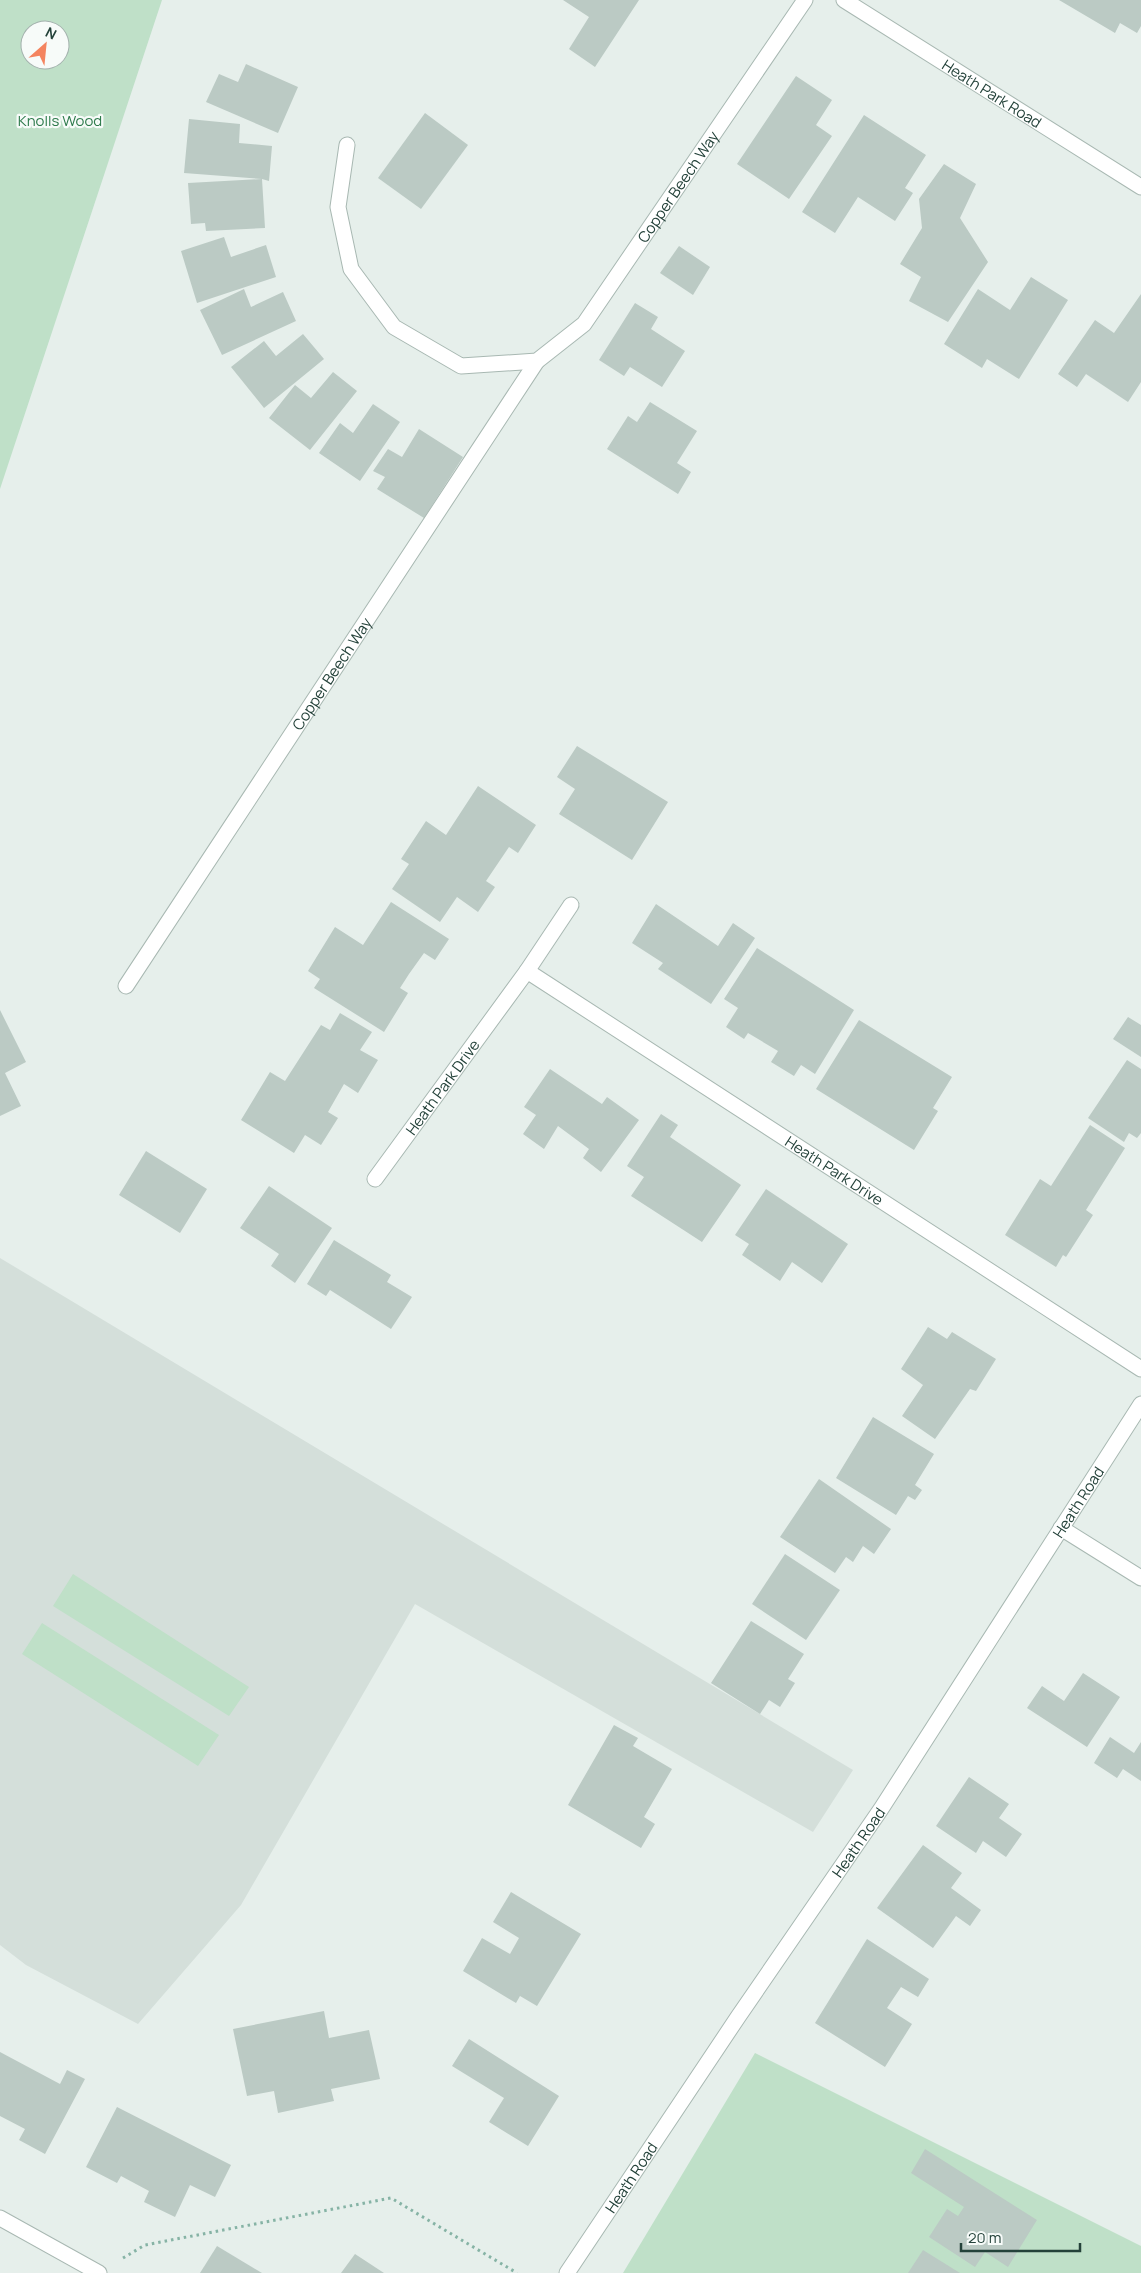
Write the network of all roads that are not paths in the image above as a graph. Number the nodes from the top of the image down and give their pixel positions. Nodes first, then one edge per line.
1 (805, 0) edge
2 (844, 0) edge
3 (346, 145) dead end
4 (1141, 187) edge
5 (537, 361) junction
6 (571, 905) dead end
7 (527, 971) junction
8 (126, 986) dead end
9 (375, 1179) dead end
10 (1141, 1369) edge
11 (1141, 1404) edge
12 (1061, 1528) junction
13 (1141, 1578) edge
14 (0, 2218) edge
15 (99, 2273) edge
16 (567, 2273) edge

1 - 5 street, Copper Beech Way
2 - 4 street, Heath Park Road
3 - 5 street
5 - 8 street, Copper Beech Way
6 - 7 street, Heath Park Drive
7 - 9 street, Heath Park Drive
7 - 10 street, Heath Park Drive
11 - 12 street, Heath Road
12 - 13 street
12 - 16 street, Heath Road
14 - 15 street

